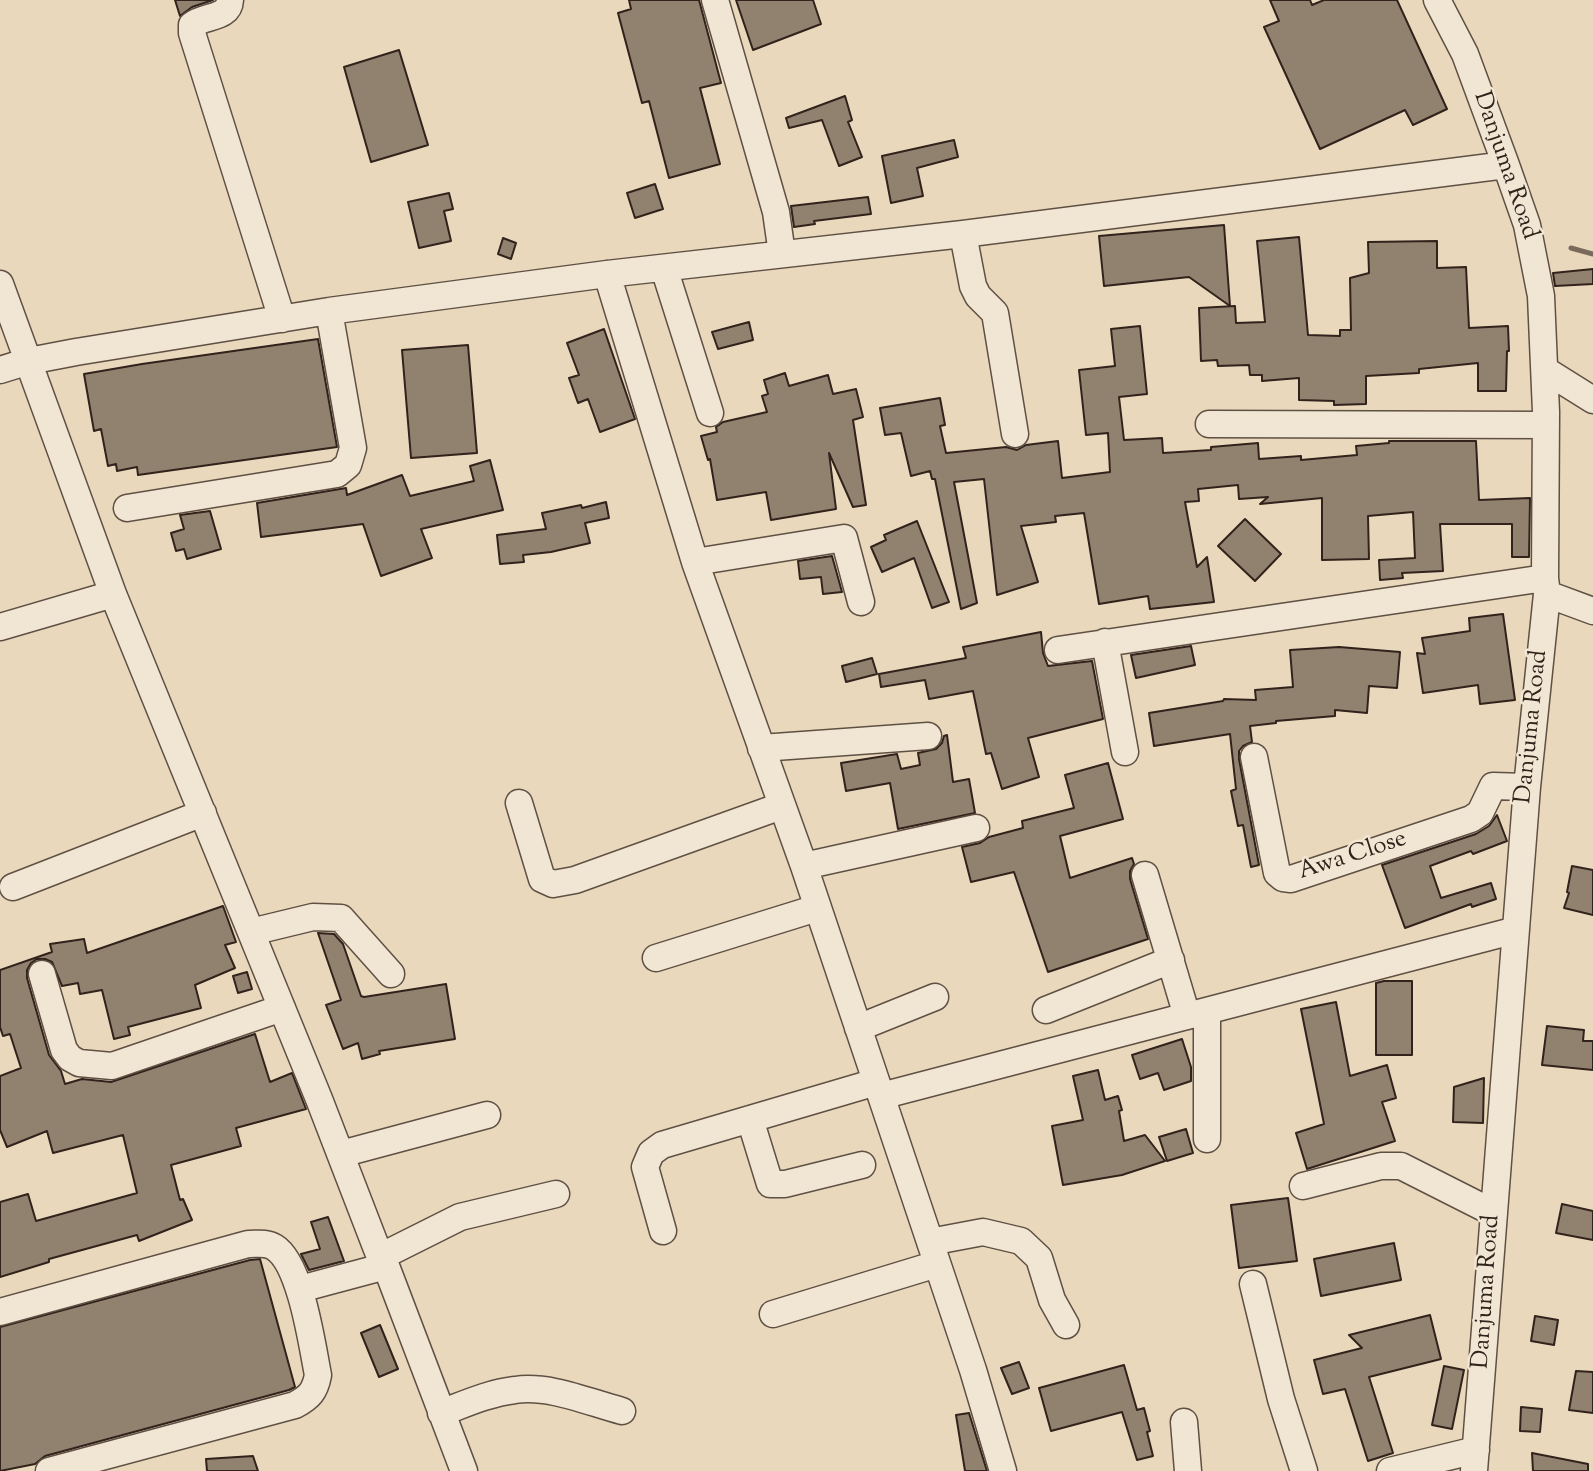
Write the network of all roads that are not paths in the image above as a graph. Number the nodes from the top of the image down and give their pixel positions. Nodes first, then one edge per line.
1 (230, 0) edge
2 (715, 0) edge
3 (1437, 0) edge
4 (1506, 165) junction
5 (963, 234) junction
6 (782, 254) junction
7 (664, 268) junction
8 (607, 274) junction
9 (0, 284) edge
10 (329, 311) junction
11 (282, 318) junction
12 (29, 362) junction
13 (0, 370) edge
14 (1545, 370) junction
15 (1593, 400) edge
16 (710, 413) dead end
17 (1209, 424) dead end
18 (1546, 425) junction
19 (1015, 434) dead end
20 (127, 508) dead end
21 (695, 562) junction
22 (1546, 586) junction
23 (113, 594) junction
24 (861, 602) dead end
25 (1593, 611) edge
26 (0, 627) edge
27 (1105, 642) junction
28 (1058, 650) dead end
29 (928, 736) dead end
30 (761, 748) junction
31 (1125, 752) dead end
32 (1254, 757) dead end
33 (1527, 787) junction
34 (519, 803) dead end
35 (781, 806) junction
36 (203, 813) junction
37 (976, 828) dead end
38 (804, 866) junction
39 (1145, 875) dead end
40 (13, 887) dead end
41 (817, 908) junction
42 (1516, 930) junction
43 (251, 932) junction
44 (656, 958) dead end
45 (1171, 960) junction
46 (42, 974) dead end
47 (391, 974) dead end
48 (935, 998) dead end
49 (282, 1008) junction
50 (1046, 1010) dead end
51 (1197, 1013) junction
52 (858, 1028) junction
53 (879, 1089) junction
54 (487, 1115) dead end
55 (750, 1119) junction
56 (1207, 1139) dead end
57 (341, 1154) junction
58 (862, 1165) dead end
59 (1303, 1186) dead end
60 (556, 1195) dead end
61 (1494, 1213) junction
62 (663, 1231) dead end
63 (934, 1253) junction
64 (383, 1261) junction
65 (1253, 1284) dead end
66 (300, 1289) junction
67 (0, 1312) edge
68 (773, 1314) dead end
69 (1066, 1325) dead end
70 (622, 1411) dead end
71 (441, 1413) junction
72 (1184, 1422) dead end
73 (1475, 1460) edge
74 (49, 1471) edge
75 (464, 1471) edge
76 (1003, 1471) edge
77 (1188, 1471) edge
78 (1304, 1471) edge
79 (1390, 1471) edge

1 - 11 street
2 - 6 street
3 - 4 street, Danjuma Road
4 - 5 street
4 - 14 street, Danjuma Road
5 - 6 street
5 - 19 street
6 - 7 street
7 - 8 street
7 - 16 street
8 - 10 street
8 - 21 street
9 - 12 street
10 - 11 street
10 - 20 street
11 - 12 street
12 - 13 street
12 - 23 street
14 - 15 street
14 - 18 street, Danjuma Road
17 - 18 street
18 - 22 street, Danjuma Road
21 - 24 street
21 - 30 street
22 - 25 street
22 - 27 street
22 - 33 street, Danjuma Road
23 - 26 street
23 - 36 street
27 - 28 street
27 - 31 street
29 - 30 street
30 - 35 street
32 - 33 street, Awa Close
33 - 42 street, Danjuma Road
34 - 35 street
35 - 38 street
36 - 40 street
36 - 43 street
37 - 38 street
38 - 41 street
39 - 45 street
41 - 44 street
41 - 52 street
42 - 51 street
42 - 61 street, Danjuma Road
43 - 47 street
43 - 49 street
45 - 50 street
45 - 51 street
46 - 49 street
48 - 52 street
49 - 57 street
51 - 53 street
51 - 56 street
52 - 53 street
53 - 55 street
53 - 63 street
54 - 57 street
55 - 58 street
55 - 62 street
57 - 64 street
59 - 61 street
60 - 64 street
61 - 73 street, Danjuma Road
63 - 68 street
63 - 69 street
63 - 76 street
64 - 66 street
64 - 71 street
65 - 78 street
66 - 67 street
66 - 74 street
70 - 71 street
71 - 75 street
72 - 77 street
73 - 79 street

